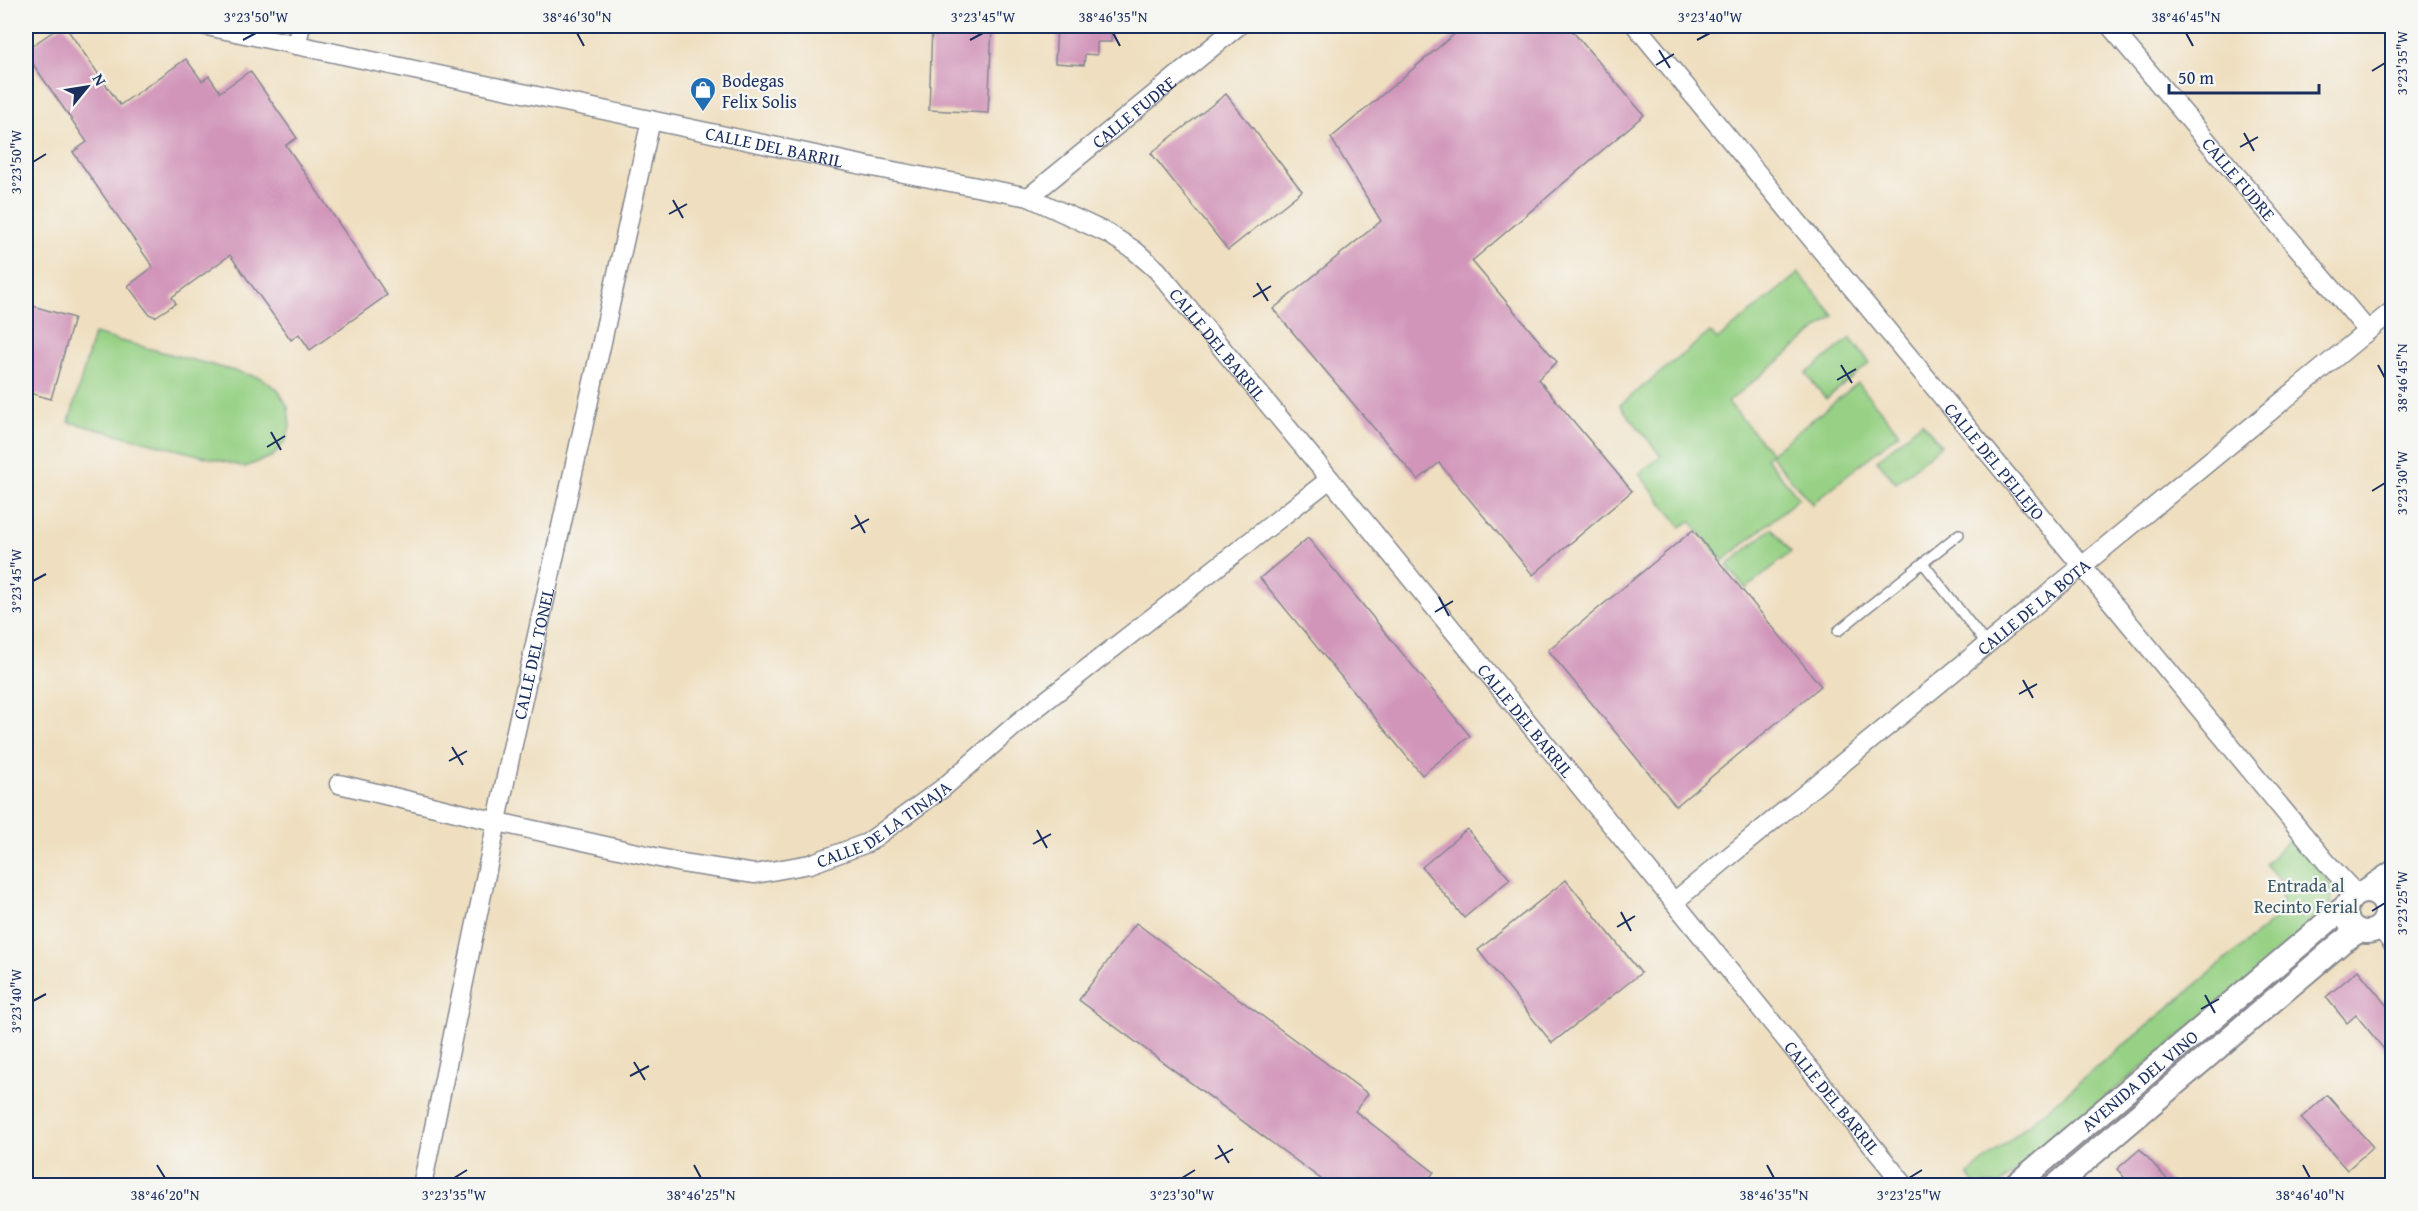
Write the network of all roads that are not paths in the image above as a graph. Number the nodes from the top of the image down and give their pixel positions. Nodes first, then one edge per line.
1 (207, 26) edge
2 (302, 26) edge
3 (1238, 26) edge
4 (1636, 26) edge
5 (2110, 26) edge
6 (296, 45) junction
7 (651, 120) junction
8 (1029, 197) junction
9 (2392, 311) edge
10 (2368, 331) junction
11 (1330, 479) junction
12 (1959, 534) dead end
13 (1923, 563) junction
14 (2082, 568) junction
15 (1838, 631) dead end
16 (1987, 645) junction
17 (339, 784) dead end
18 (498, 822) junction
19 (2392, 873) edge
20 (2356, 897) junction
21 (1675, 902) junction
22 (2382, 924) edge
23 (422, 1185) edge
24 (1905, 1185) edge
25 (2014, 1185) edge
26 (2055, 1185) edge

1 - 6 street, CALLE DEL BARRIL
2 - 6 street
3 - 8 street, CALLE FUDRE
4 - 14 street, CALLE DEL PELLEJO
5 - 10 street, CALLE FUDRE
6 - 7 street, CALLE DEL BARRIL
7 - 8 street, CALLE DEL BARRIL
7 - 18 street, CALLE DEL TONEL
8 - 11 street, CALLE DEL BARRIL
9 - 10 street, CALLE DE LA BOTA
10 - 14 street, CALLE DE LA BOTA
11 - 18 street, CALLE DE LA TINAJA
11 - 21 street, CALLE DEL BARRIL
12 - 13 lane
13 - 15 lane
13 - 16 lane
14 - 16 street, CALLE DE LA BOTA
14 - 20 street, CALLE DEL PELLEJO
16 - 21 street, CALLE DE LA BOTA
17 - 18 street, CALLE DE LA TINAJA
18 - 23 street, CALLE DEL TONEL
19 - 20 street, AVENIDA DEL VINO
20 - 22 street
20 - 22 street
20 - 25 street, AVENIDA DEL VINO
21 - 24 street, CALLE DEL BARRIL
22 - 26 street, AVENIDA DEL VINO

